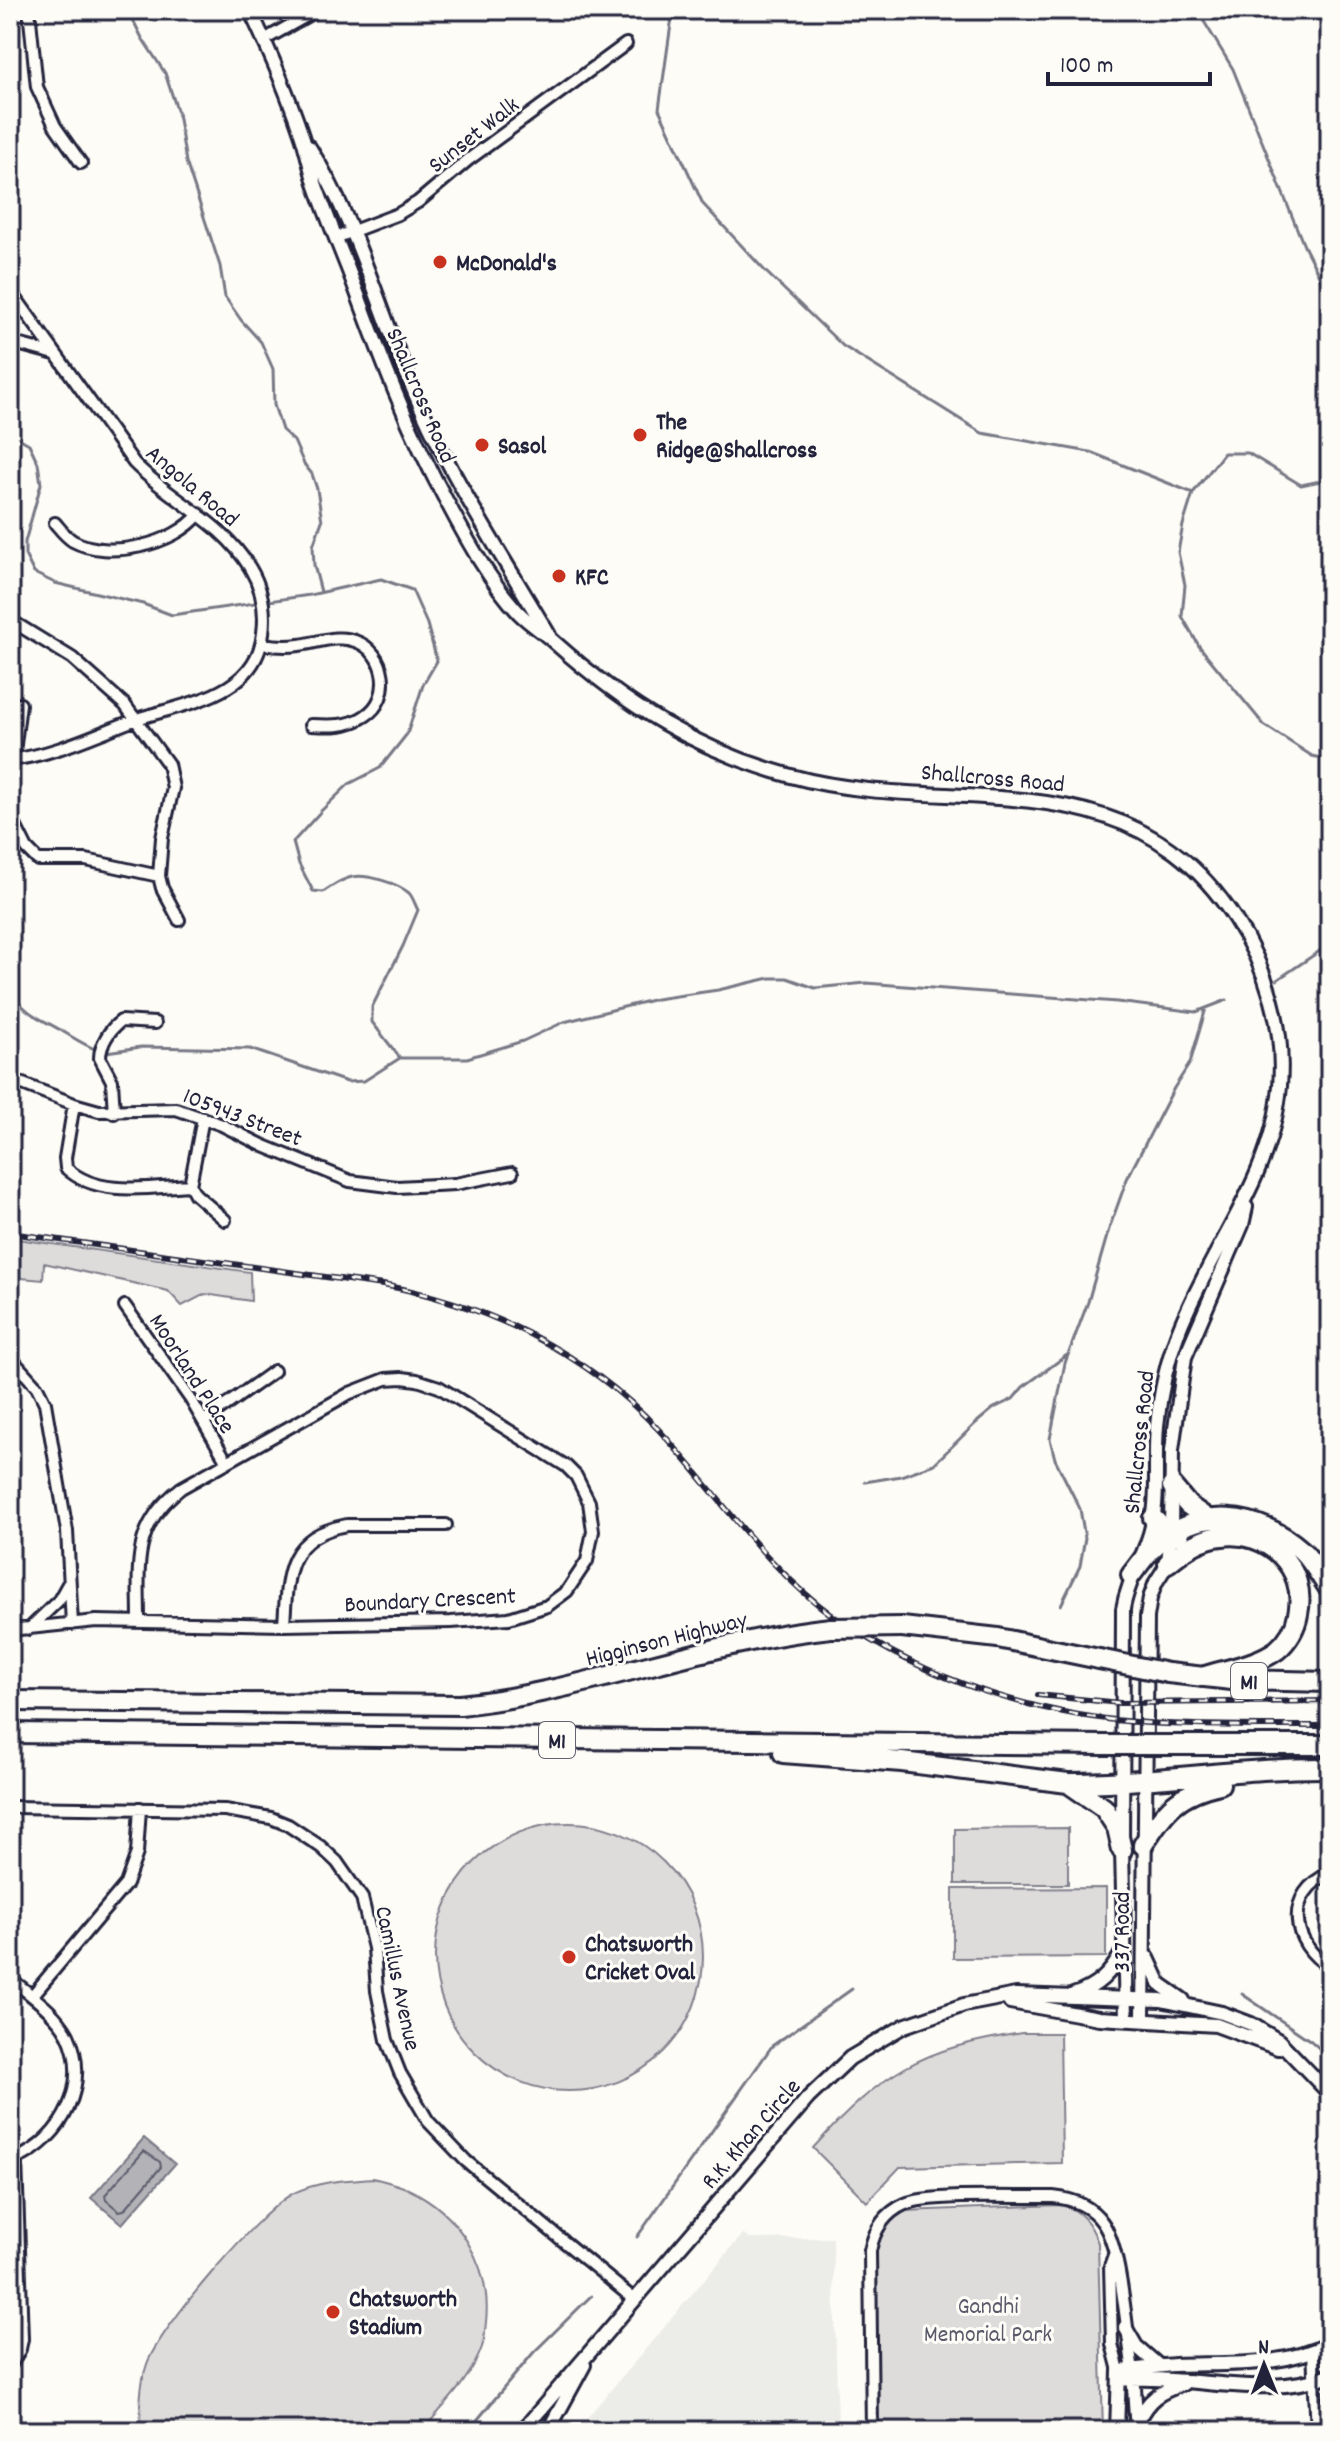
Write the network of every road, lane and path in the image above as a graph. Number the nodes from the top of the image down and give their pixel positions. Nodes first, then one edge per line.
1 (29, 10) edge
2 (250, 10) edge
3 (317, 10) edge
4 (264, 40) junction
5 (626, 44) dead end
6 (303, 137) junction
7 (81, 163) dead end
8 (353, 230) junction
9 (335, 238) junction
10 (10, 290) edge
11 (10, 342) edge
12 (55, 354) junction
13 (199, 514) junction
14 (55, 523) dead end
15 (10, 620) edge
16 (552, 640) junction
17 (262, 644) junction
18 (20, 704) dead end
19 (137, 720) junction
20 (311, 725) dead end
21 (11, 760) edge
22 (10, 815) edge
23 (159, 876) junction
24 (179, 920) dead end
25 (155, 1023) dead end
26 (10, 1079) edge
27 (74, 1104) junction
28 (114, 1113) junction
29 (203, 1118) junction
30 (512, 1173) dead end
31 (190, 1185) junction
32 (1249, 1196) junction
33 (225, 1220) dead end
34 (125, 1306) dead end
35 (10, 1357) edge
36 (274, 1371) dead end
37 (204, 1421) junction
38 (227, 1462) junction
39 (1172, 1486) junction
40 (1153, 1518) junction
41 (1208, 1519) junction
42 (446, 1525) dead end
43 (1171, 1533) junction
44 (1209, 1538) junction
45 (1168, 1563) junction
46 (1131, 1575) junction
47 (68, 1584) junction
48 (1330, 1590) edge
49 (139, 1622) junction
50 (72, 1624) junction
51 (284, 1625) junction
52 (29, 1629) junction
53 (10, 1630) edge
54 (1202, 1677) junction
55 (1330, 1682) edge
56 (10, 1701) edge
57 (10, 1733) edge
58 (627, 1741) junction
59 (1330, 1745) edge
60 (1330, 1768) edge
61 (1144, 1782) junction
62 (1068, 1783) junction
63 (1122, 1783) junction
64 (10, 1807) edge
65 (140, 1808) junction
66 (1143, 1845) junction
67 (1122, 1850) junction
68 (1330, 1873) edge
69 (1144, 1943) junction
70 (1123, 1950) junction
71 (1330, 1967) edge
72 (10, 1978) edge
73 (32, 1996) junction
74 (1066, 1997) junction
75 (1126, 1998) junction
76 (1143, 1999) junction
77 (987, 2000) junction
78 (1191, 2004) junction
79 (1126, 2019) junction
80 (1143, 2020) junction
81 (1295, 2057) junction
82 (1330, 2094) edge
83 (10, 2138) edge
84 (16, 2159) junction
85 (1114, 2255) junction
86 (635, 2300) junction
87 (1125, 2327) junction
88 (1330, 2343) edge
89 (1313, 2352) junction
90 (589, 2355) junction
91 (10, 2366) edge
92 (1159, 2366) junction
93 (1134, 2374) junction
94 (1330, 2375) edge
95 (1119, 2376) junction
96 (1316, 2381) junction
97 (1186, 2383) junction
98 (1137, 2427) edge
99 (522, 2431) edge
100 (548, 2431) edge
101 (872, 2431) edge
102 (1117, 2431) edge
103 (1317, 2431) edge

1 - 7 street
2 - 4 street, Shallcross Road
3 - 4 street
4 - 6 street, Shallcross Road
5 - 8 street, Sunset Walk
6 - 8 street, Shallcross Road
6 - 9 street, Shallcross Road
8 - 9 street, Sunset Walk
8 - 16 street, Shallcross Road
9 - 16 street, Shallcross Road
10 - 12 street, Angola Road
11 - 12 street
12 - 13 street, Angola Road
13 - 14 street
13 - 17 street, Angola Road
15 - 19 street
16 - 32 street, Shallcross Road
17 - 19 street, Angola Road
17 - 20 street
18 - 21 street
19 - 21 street, Angola Road
19 - 23 street
22 - 23 street
23 - 24 street
25 - 28 street
26 - 27 street, 105943 Street
27 - 28 street, 105943 Street
27 - 31 street
28 - 29 street, 105943 Street
29 - 30 street, 105943 Street
29 - 31 street
31 - 33 street
32 - 39 street, Shallcross Road
32 - 40 street, Shallcross Road
34 - 37 street, Moorland Place
35 - 47 street
36 - 37 street
37 - 38 street, Moorland Place
38 - 49 street, Boundary Crescent
38 - 51 street, Boundary Crescent
39 - 41 highway
39 - 43 street, Shallcross Road
40 - 43 highway
40 - 46 street, Shallcross Road
41 - 43 highway
41 - 48 highway
42 - 51 street
43 - 44 highway
43 - 45 street, Shallcross Road
43 - 46 highway
44 - 45 highway
44 - 54 highway
45 - 61 street, Shallcross Road
46 - 63 street, Shallcross Road
47 - 50 street
47 - 52 street
49 - 50 street
49 - 51 street, Boundary Crescent
50 - 52 street
52 - 53 street
54 - 55 highway, Higginson Highway / M1
54 - 56 highway, Higginson Highway / M1, bridge
57 - 58 highway, M1
58 - 59 highway, M1, bridge
58 - 62 highway
60 - 61 highway
60 - 66 highway
61 - 63 highway
61 - 66 street, Shallcross Road
62 - 63 highway
62 - 67 highway
63 - 67 street, Shallcross Road
64 - 65 street, Camillus Avenue
65 - 73 street
65 - 86 street, Camillus Avenue
66 - 69 street, 337 Road
67 - 70 street, 337 Road
68 - 71 street
69 - 76 street, 337 Road
69 - 78 street
70 - 74 street
70 - 75 street, 337 Road
72 - 73 street
73 - 84 street
74 - 75 street, R.K. Khan Circle
74 - 77 street, R.K. Khan Circle
75 - 76 street, R.K. Khan Circle
75 - 79 street, 337 Road
76 - 78 street, R.K. Khan Circle
76 - 80 street, 337 Road
77 - 79 street, R.K. Khan Circle
77 - 86 street, R.K. Khan Circle
78 - 81 street, R.K. Khan Circle
79 - 80 street, R.K. Khan Circle
80 - 81 street, R.K. Khan Circle
81 - 82 street, R.K. Khan Circle
83 - 84 street
84 - 91 street
85 - 87 street
85 - 95 street
85 - 101 street
86 - 90 street, R.K. Khan Circle
87 - 92 street
87 - 93 street
88 - 89 street
89 - 92 street
89 - 96 street
90 - 99 street, R.K. Khan Circle
90 - 100 street, R.K. Khan Circle
92 - 93 street
93 - 95 street
93 - 97 street
93 - 98 street
94 - 96 street
95 - 102 street
96 - 97 street
96 - 103 street
97 - 98 street

